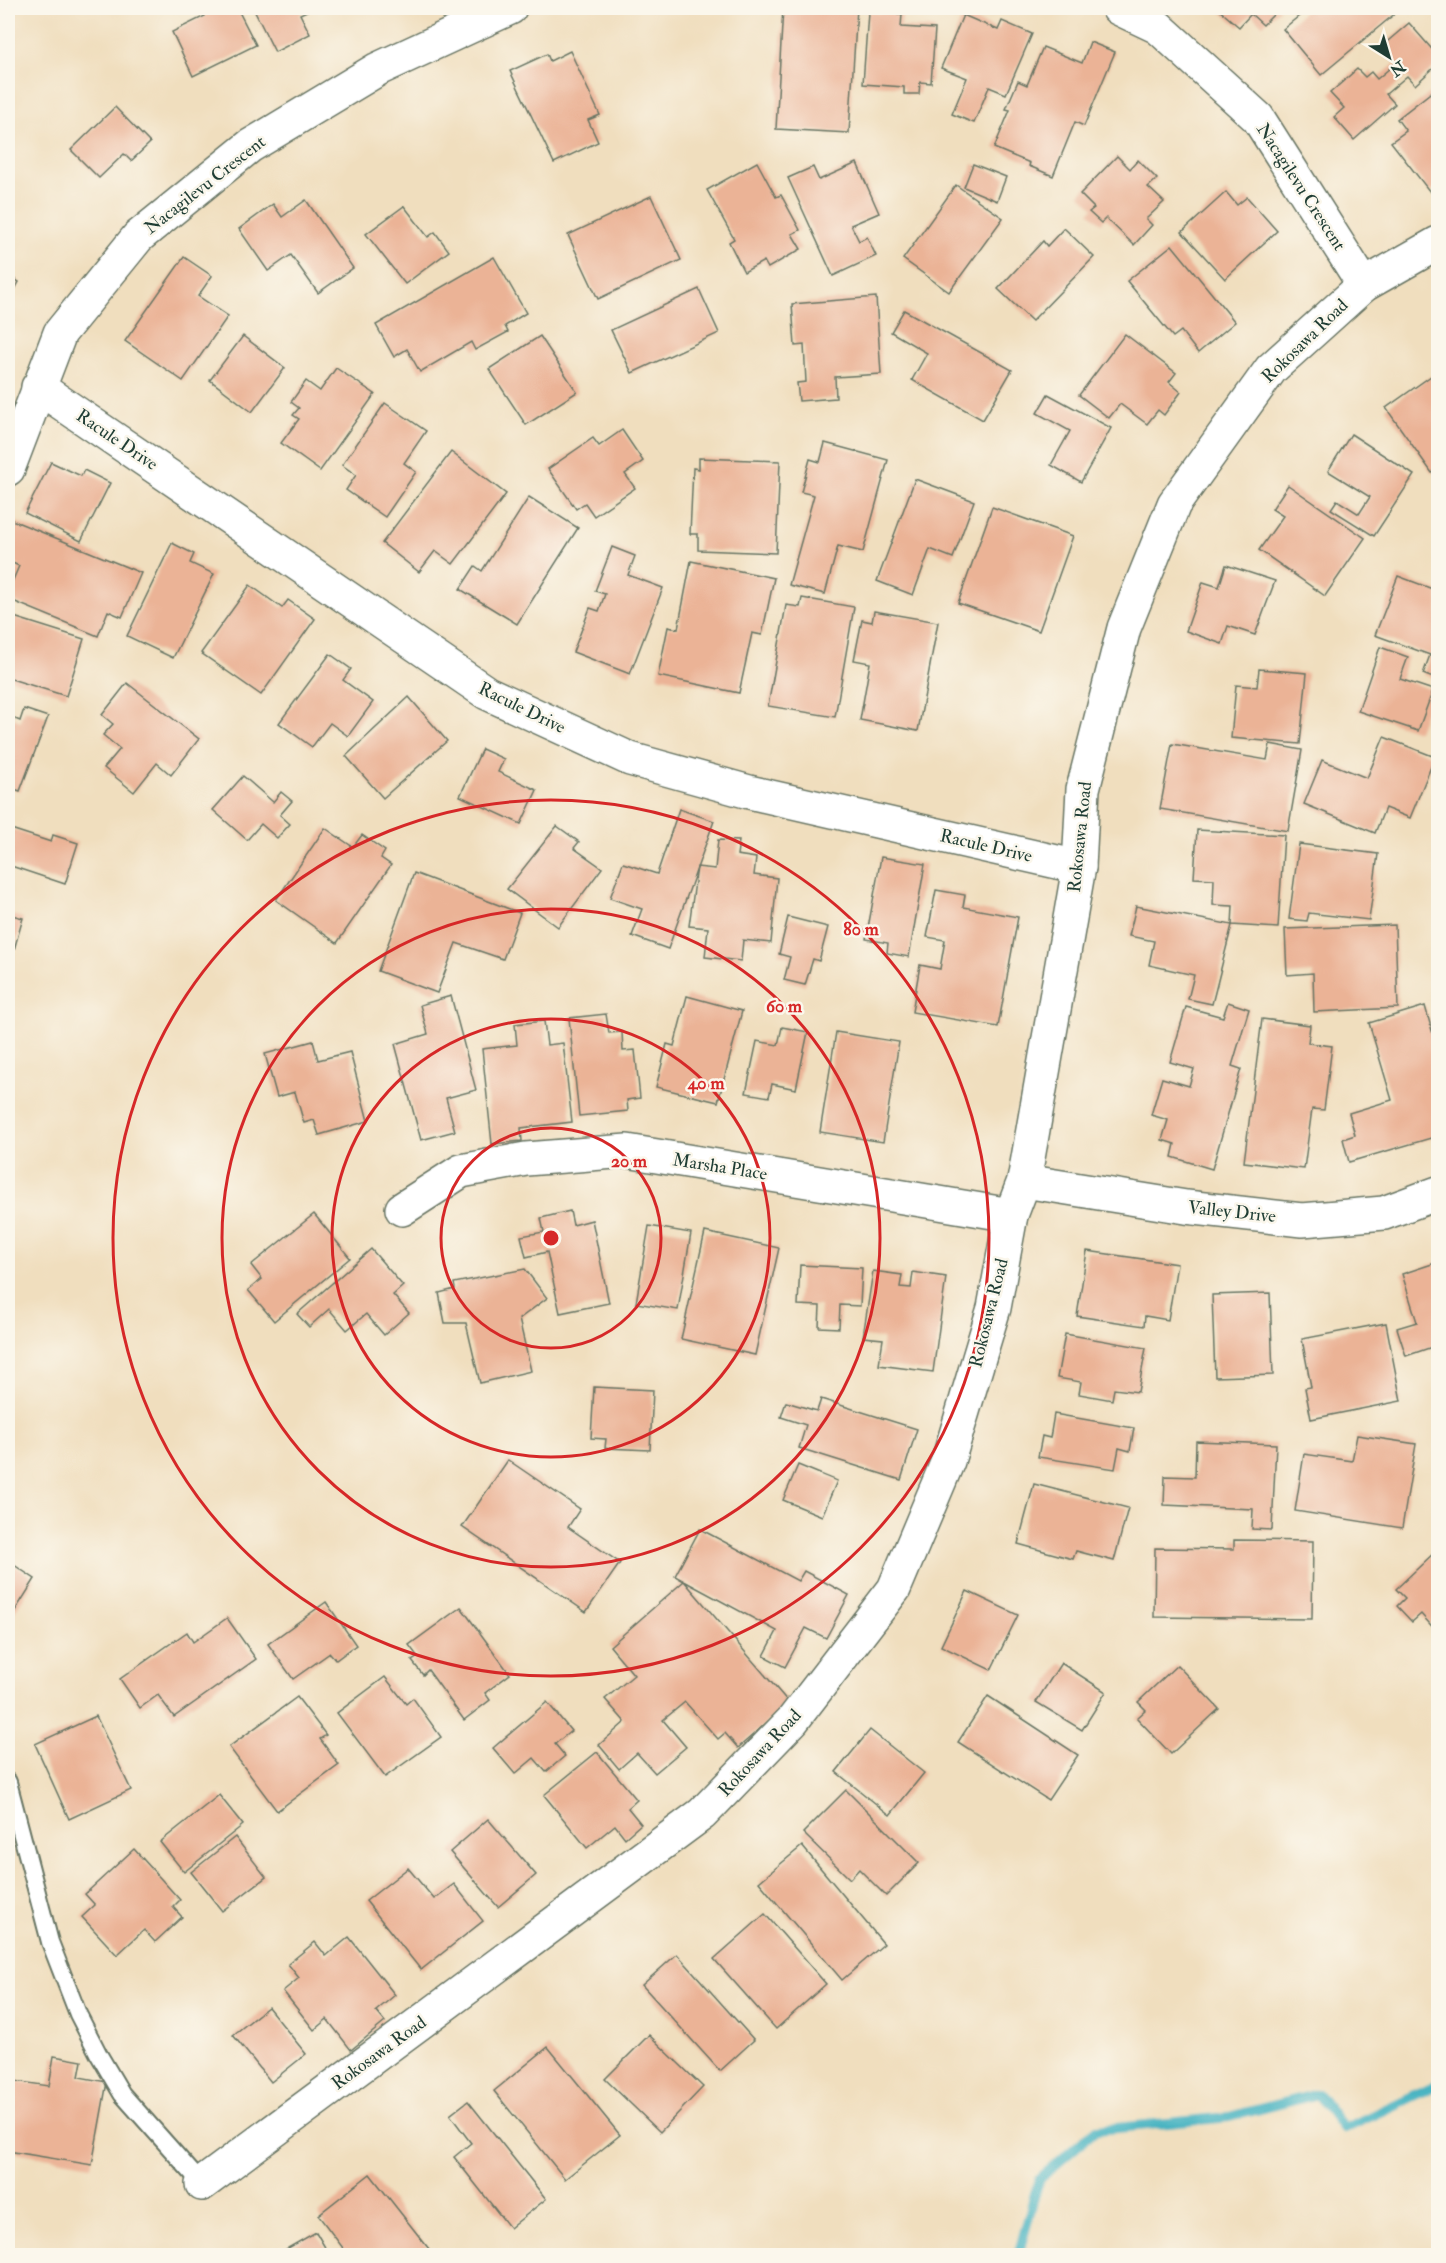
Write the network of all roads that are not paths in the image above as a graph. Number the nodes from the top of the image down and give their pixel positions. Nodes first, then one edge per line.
1 (510, 8) edge
2 (1118, 8) edge
3 (1438, 243) edge
4 (1364, 285) junction
5 (38, 387) junction
6 (8, 469) edge
7 (1079, 867) junction
8 (1024, 1181) junction
9 (1438, 1193) edge
10 (402, 1209) dead end
11 (1011, 1215) junction
12 (8, 1782) edge
13 (202, 2184) joint

1 - 5 street, Nacagilevu Crescent
2 - 4 street, Nacagilevu Crescent
3 - 4 street, Rokosawa Road
4 - 7 street, Rokosawa Road
5 - 6 street, Nacagilevu Crescent
5 - 7 street, Racule Drive
7 - 8 street, Rokosawa Road
8 - 9 street, Valley Drive
8 - 11 street, Rokosawa Road
10 - 11 street, Marsha Place
11 - 13 street, Rokosawa Road
12 - 13 lane

